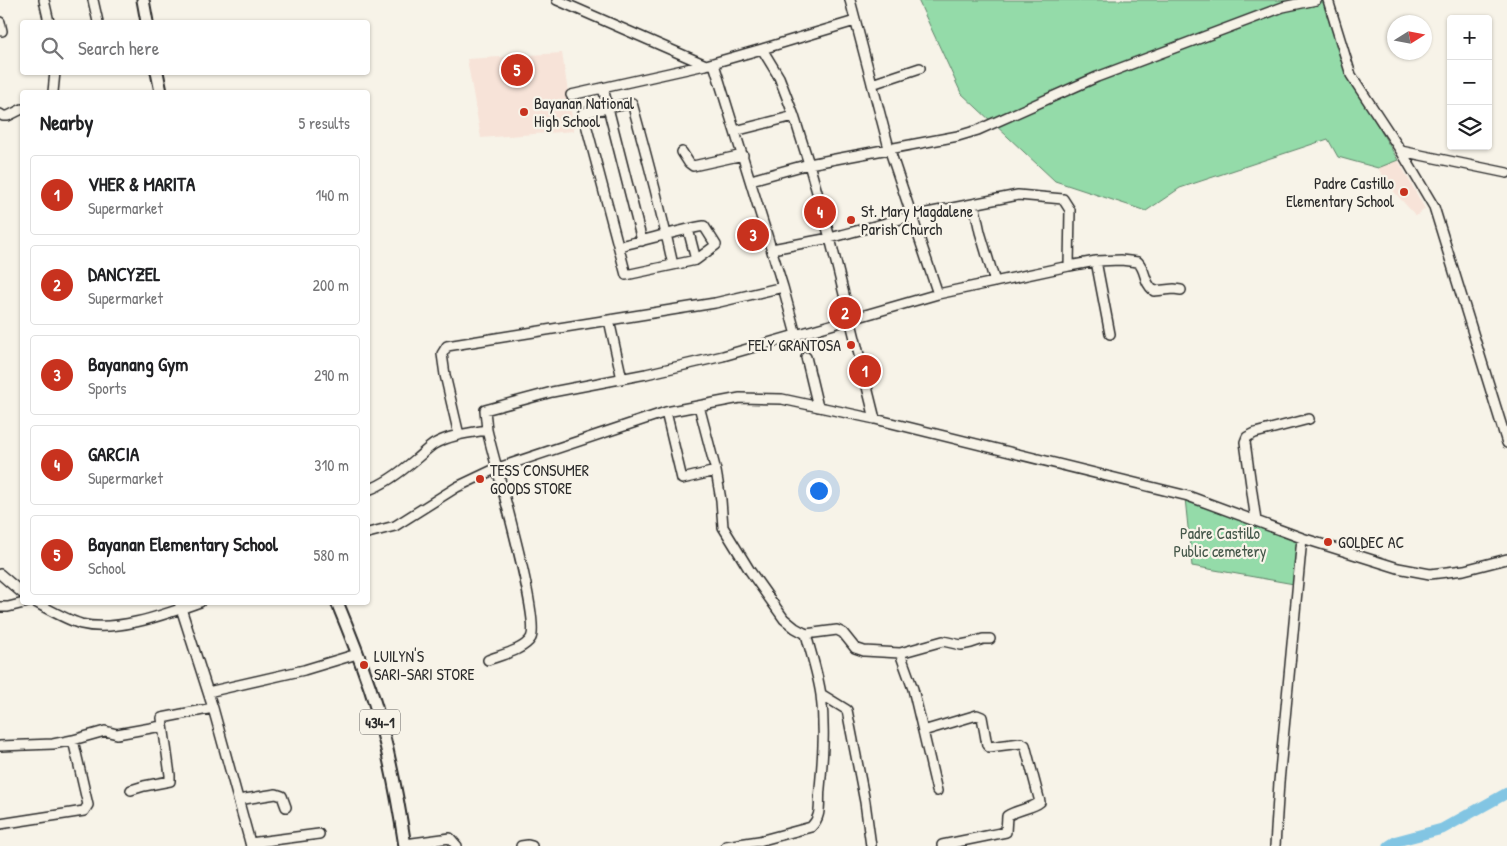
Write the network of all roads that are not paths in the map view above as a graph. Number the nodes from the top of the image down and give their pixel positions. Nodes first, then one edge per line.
1 (44, 0) edge
2 (93, 0) edge
3 (143, 0) edge
4 (558, 0) edge
5 (850, 0) edge
6 (1316, 0) edge
7 (1328, 0) edge
8 (49, 20) edge
9 (98, 20) edge
10 (147, 20) edge
11 (856, 21) junction
12 (762, 49) junction
13 (710, 64) junction
14 (920, 68) dead end
15 (55, 75) edge
16 (158, 75) edge
17 (872, 84) junction
18 (603, 88) junction
19 (53, 90) edge
20 (161, 90) edge
21 (571, 95) dead end
22 (608, 109) junction
23 (20, 110) edge
24 (0, 114) edge
25 (794, 116) junction
26 (735, 130) junction
27 (890, 148) junction
28 (1401, 150) junction
29 (682, 152) dead end
30 (743, 155) junction
31 (809, 164) junction
32 (1507, 173) edge
33 (750, 180) junction
34 (974, 204) junction
35 (912, 216) junction
36 (688, 229) junction
37 (666, 234) junction
38 (830, 238) junction
39 (642, 241) junction
40 (619, 246) junction
41 (772, 249) junction
42 (696, 260) junction
43 (1096, 262) junction
44 (673, 265) junction
45 (1068, 266) junction
46 (995, 282) junction
47 (783, 287) junction
48 (1181, 290) dead end
49 (938, 294) junction
50 (609, 320) junction
51 (850, 321) junction
52 (1110, 334) dead end
53 (796, 335) junction
54 (806, 357) dead end
55 (622, 379) junction
56 (699, 406) junction
57 (818, 407) junction
58 (666, 412) junction
59 (875, 419) junction
60 (1309, 419) dead end
61 (486, 430) junction
62 (459, 434) junction
63 (1507, 443) edge
64 (496, 469) junction
65 (716, 471) junction
66 (370, 489) edge
67 (1256, 521) junction
68 (370, 533) edge
69 (1302, 538) junction
70 (1507, 560) edge
71 (0, 574) edge
72 (20, 591) edge
73 (20, 604) edge
74 (41, 605) edge
75 (338, 605) edge
76 (180, 606) edge
77 (0, 607) edge
78 (806, 634) junction
79 (990, 639) dead end
80 (900, 652) junction
81 (357, 654) junction
82 (488, 660) dead end
83 (208, 692) junction
84 (820, 694) junction
85 (213, 708) junction
86 (162, 726) junction
87 (923, 731) junction
88 (73, 740) junction
89 (0, 746) edge
90 (131, 790) dead end
91 (937, 791) dead end
92 (238, 800) junction
93 (286, 807) dead end
94 (0, 824) edge
95 (319, 834) dead end
96 (251, 845) edge
97 (405, 845) edge
98 (942, 845) edge
99 (457, 846) edge
100 (521, 846) edge
101 (532, 846) edge
102 (726, 846) edge
103 (871, 846) edge
104 (1275, 846) edge

1 - 8 street
2 - 9 street
3 - 10 main road
4 - 13 street
5 - 11 street
6 - 27 street
7 - 28 street
11 - 12 street
11 - 17 street
12 - 13 street
12 - 25 street
13 - 18 street
13 - 26 street
14 - 17 street
15 - 19 street
16 - 20 main road
17 - 27 street
18 - 21 street
18 - 22 street
22 - 37 street
22 - 39 street
22 - 40 street
23 - 24 street
25 - 26 street
25 - 31 street
26 - 30 street
27 - 31 street
27 - 35 street
28 - 32 street
28 - 63 street
29 - 30 street
30 - 33 street
31 - 33 street
31 - 38 street
33 - 41 street
34 - 35 street
34 - 45 street
34 - 46 street
35 - 38 street
35 - 49 street
36 - 37 street
36 - 42 street
36 - 42 street
37 - 39 street
37 - 44 street
38 - 41 street
38 - 51 street
39 - 40 street
40 - 44 street
41 - 47 street
42 - 44 street
43 - 45 street
43 - 48 street
43 - 52 street
45 - 46 street
46 - 49 street
47 - 50 street
47 - 53 street
49 - 51 street
50 - 55 street
50 - 62 street
51 - 53 street
51 - 59 street
53 - 55 street
54 - 57 street
55 - 61 street
56 - 57 street
56 - 58 street
56 - 65 street
57 - 59 street
58 - 64 street
58 - 65 street
59 - 67 street
60 - 67 street
61 - 62 street
61 - 64 street
62 - 66 street
64 - 68 street
64 - 82 street
65 - 78 street
67 - 69 street
69 - 70 street
69 - 104 street
71 - 72 street
73 - 77 street
74 - 76 street
75 - 81 main road, 434-1
76 - 83 street
78 - 80 street
78 - 84 street
79 - 80 street
80 - 87 street
81 - 83 street
81 - 97 main road, 434-1
83 - 85 street
84 - 102 street
84 - 103 street
85 - 86 street
85 - 92 street
86 - 88 street
86 - 90 street
87 - 91 street
87 - 98 street
88 - 89 street
88 - 94 street
92 - 93 street
92 - 96 street
95 - 96 street
97 - 99 street
100 - 101 street

